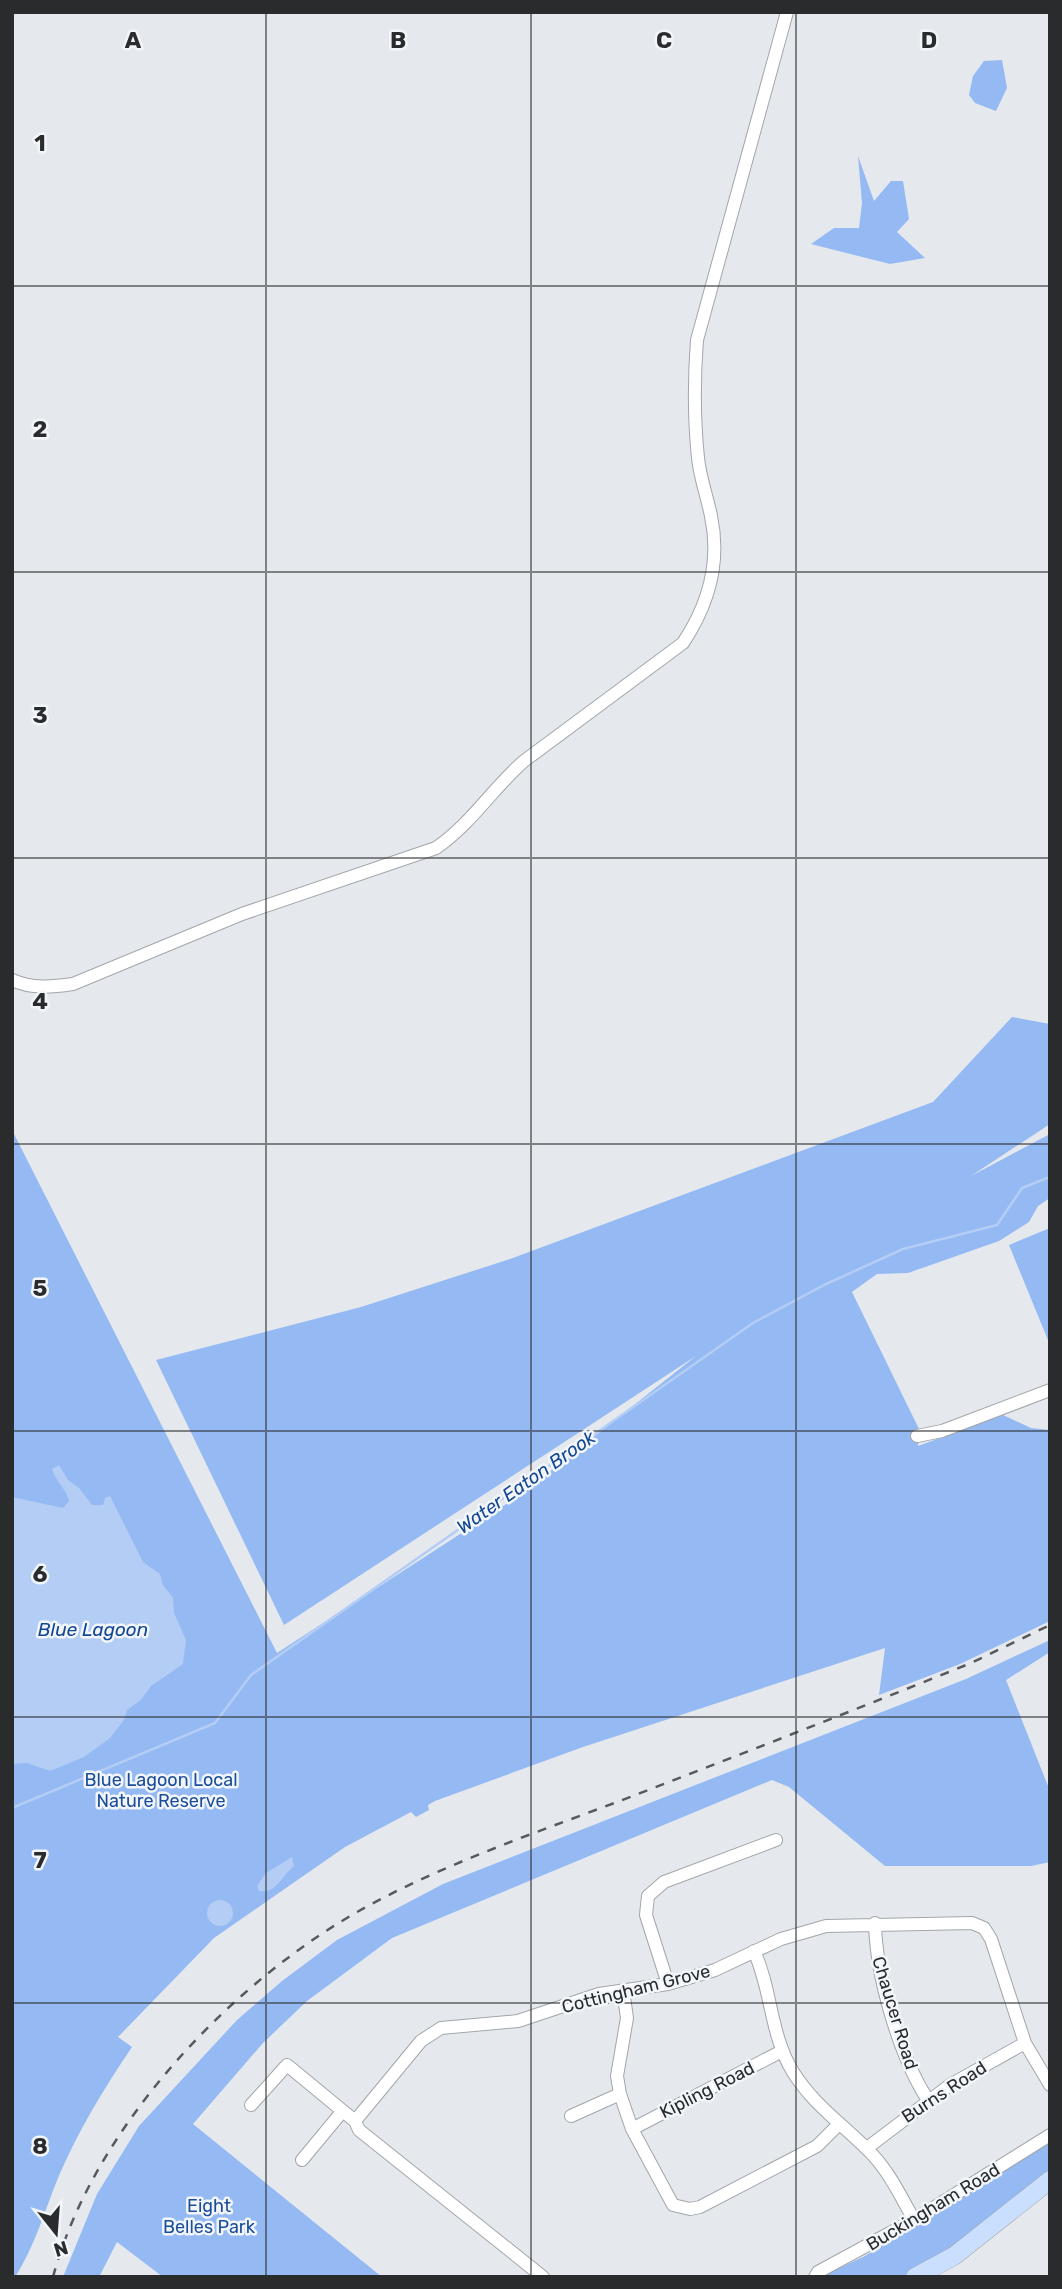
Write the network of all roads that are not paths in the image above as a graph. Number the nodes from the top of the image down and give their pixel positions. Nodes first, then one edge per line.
1 (788, 12) edge
2 (12, 980) edge
3 (1050, 1390) edge
4 (917, 1436) dead end
5 (776, 1840) dead end
6 (875, 1923) junction
7 (754, 1951) junction
8 (668, 1984) junction
9 (623, 1990) junction
10 (1025, 2043) junction
11 (782, 2051) junction
12 (1050, 2085) edge
13 (620, 2094) junction
14 (928, 2100) junction
15 (251, 2105) dead end
16 (341, 2113) junction
17 (571, 2116) dead end
18 (355, 2121) junction
19 (838, 2125) junction
20 (632, 2129) junction
21 (1050, 2135) edge
22 (867, 2148) junction
23 (302, 2160) dead end
24 (1050, 2179) edge
25 (914, 2220) junction
26 (543, 2277) edge
27 (815, 2277) edge
28 (915, 2277) edge

1 - 2 street
3 - 4 street
5 - 8 street
6 - 7 street, Cottingham Grove
6 - 10 street, Cottingham Grove
6 - 14 street, Chaucer Road
7 - 8 street, Cottingham Grove
7 - 11 street
8 - 9 street, Cottingham Grove
9 - 13 street
9 - 18 street, Cottingham Grove
10 - 12 street, Cottingham Grove
10 - 14 street, Burns Road
11 - 19 street
11 - 20 street, Kipling Road
13 - 17 street
13 - 20 street
14 - 22 street, Burns Road
15 - 16 street
16 - 18 street
16 - 23 street
18 - 26 street
19 - 20 street
19 - 22 street
21 - 25 street, Buckingham Road
22 - 25 street
24 - 28 main road
25 - 27 street, Buckingham Road

